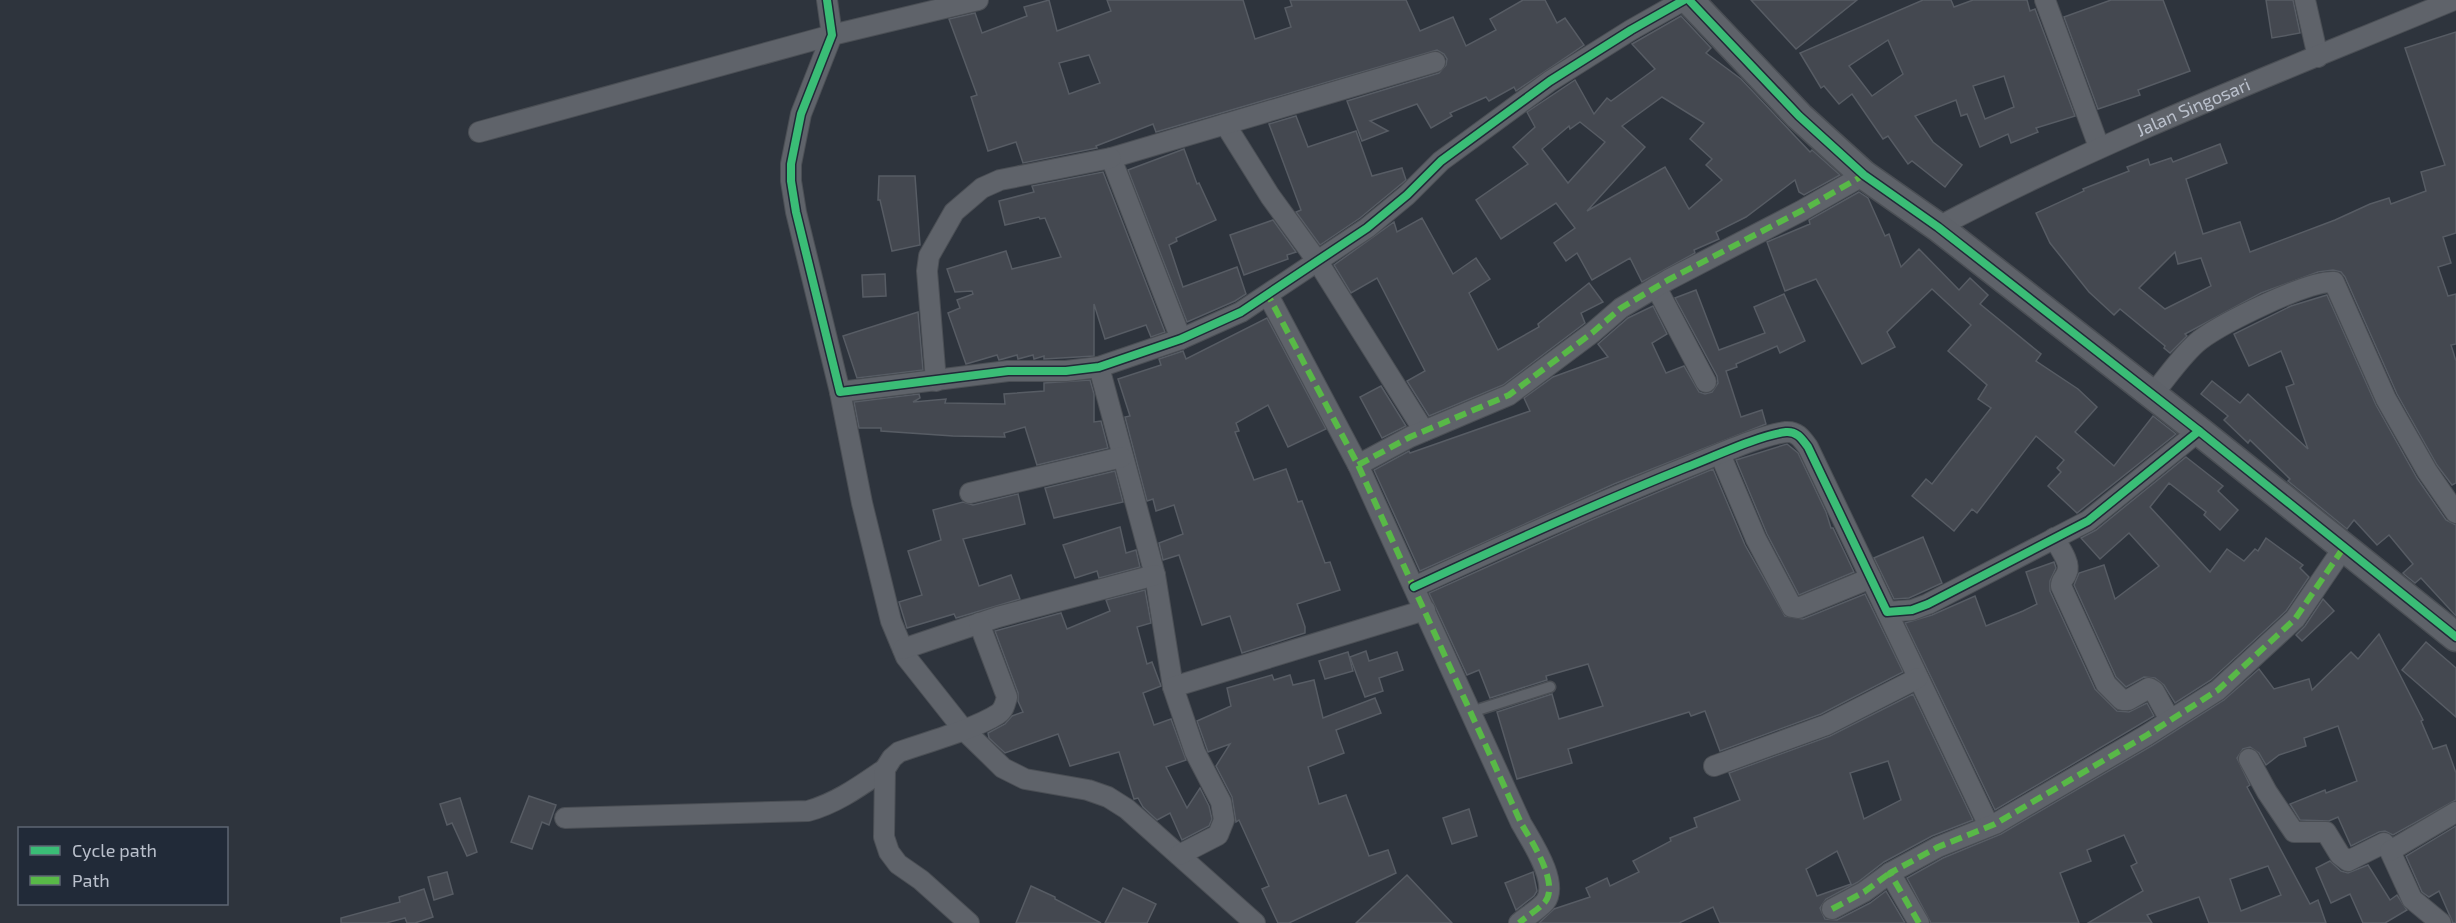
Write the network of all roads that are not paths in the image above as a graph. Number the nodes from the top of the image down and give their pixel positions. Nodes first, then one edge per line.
1 (828, 0) edge
2 (978, 0) edge
3 (1684, 0) edge
4 (1689, 0) edge
5 (2045, 0) edge
6 (2305, 0) edge
7 (2454, 0) edge
8 (2429, 5) edge
9 (832, 35) junction
10 (2318, 57) junction
11 (1435, 62) dead end
12 (1225, 124) junction
13 (479, 132) dead end
14 (2099, 147) junction
15 (1111, 158) junction
16 (1864, 175) junction
17 (1938, 226) junction
18 (1318, 262) junction
19 (1656, 287) junction
20 (1268, 295) junction
21 (1181, 339) junction
22 (1099, 367) junction
23 (936, 381) junction
24 (1706, 382) dead end
25 (840, 392) junction
26 (2152, 395) junction
27 (1424, 431) junction
28 (2199, 431) junction
29 (1720, 454) junction
30 (1122, 457) junction
31 (1358, 465) junction
32 (970, 493) dead end
33 (2456, 513) edge
34 (2054, 538) junction
35 (2344, 547) junction
36 (1155, 574) junction
37 (1871, 578) junction
38 (1414, 587) junction
39 (1425, 610) junction
40 (1887, 612) junction
41 (980, 623) junction
42 (2456, 637) edge
43 (903, 650) junction
44 (1918, 678) junction
45 (1173, 687) junction
46 (1550, 687) dead end
47 (1471, 712) junction
48 (2170, 720) junction
49 (963, 729) junction
50 (2249, 759) dead end
51 (1714, 766) dead end
52 (885, 769) junction
53 (2456, 812) edge
54 (565, 818) dead end
55 (1989, 826) junction
56 (2390, 851) junction
57 (1179, 855) junction
58 (1890, 873) junction
59 (1832, 909) dead end
60 (969, 923) edge
61 (1255, 923) edge
62 (1519, 923) edge
63 (1919, 923) edge
64 (2441, 923) edge

1 - 9 street
2 - 9 street
3 - 18 street
4 - 16 street
5 - 14 street
6 - 10 street
7 - 8 street, Jalan Singosari
8 - 10 street, Jalan Singosari
9 - 13 street
9 - 25 street
10 - 14 street, Jalan Singosari
11 - 12 street
12 - 15 street
12 - 18 street
14 - 17 street, Jalan Singosari
15 - 21 street
15 - 23 street
16 - 17 street
16 - 19 street
17 - 26 street
18 - 20 street
18 - 27 street
19 - 24 street
19 - 27 street
20 - 21 street
20 - 31 street
21 - 22 street
22 - 23 street
22 - 30 street
23 - 25 street
25 - 43 street
26 - 28 street
26 - 33 street
27 - 31 street
28 - 34 street
28 - 35 street
29 - 37 street
29 - 37 street
29 - 38 street
30 - 32 street
30 - 36 street
31 - 38 street
34 - 40 street
34 - 48 street
35 - 42 street
35 - 48 street
36 - 41 street
36 - 45 street
37 - 40 street
38 - 39 street
39 - 45 street
39 - 47 street
40 - 44 street
41 - 43 street
41 - 49 street
43 - 49 street
44 - 51 street
44 - 55 street
45 - 57 street
46 - 47 lane
47 - 62 street
48 - 55 street
49 - 52 street
49 - 57 street
50 - 56 street
52 - 54 street
52 - 60 street
53 - 56 street
55 - 58 street
56 - 64 street
57 - 61 street
58 - 59 street
58 - 63 street

